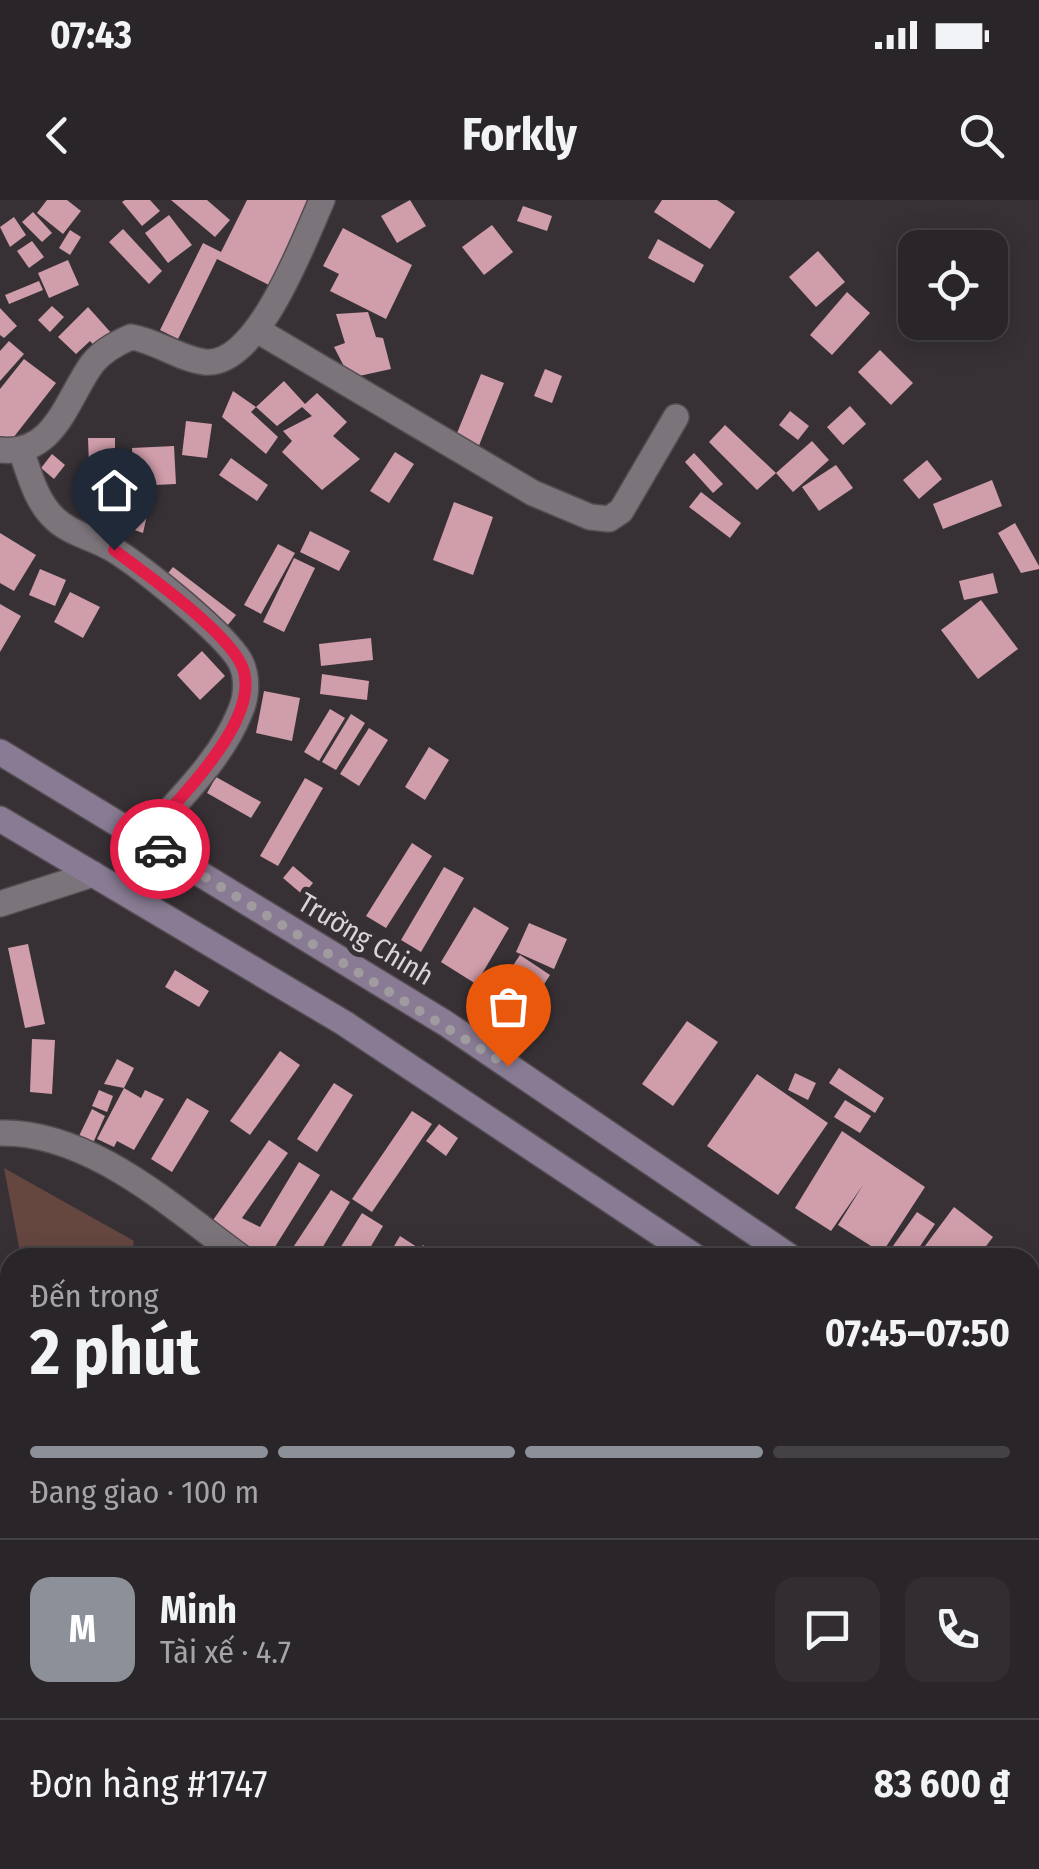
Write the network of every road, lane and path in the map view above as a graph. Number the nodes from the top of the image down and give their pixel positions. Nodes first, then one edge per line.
1 (322, 200) edge
2 (257, 330) junction
3 (676, 417) dead end
4 (11, 450) edge
5 (0, 752) edge
6 (0, 819) edge
7 (144, 839) junction
8 (93, 874) junction
9 (0, 904) edge
10 (0, 1133) edge
11 (228, 1248) edge
12 (681, 1248) edge
13 (777, 1248) edge

1 - 2 street
2 - 3 street
2 - 4 street
4 - 7 street
5 - 7 street, Trường Chinh
6 - 8 street
7 - 13 street, Trường Chinh
8 - 9 street
8 - 12 street
10 - 11 street

